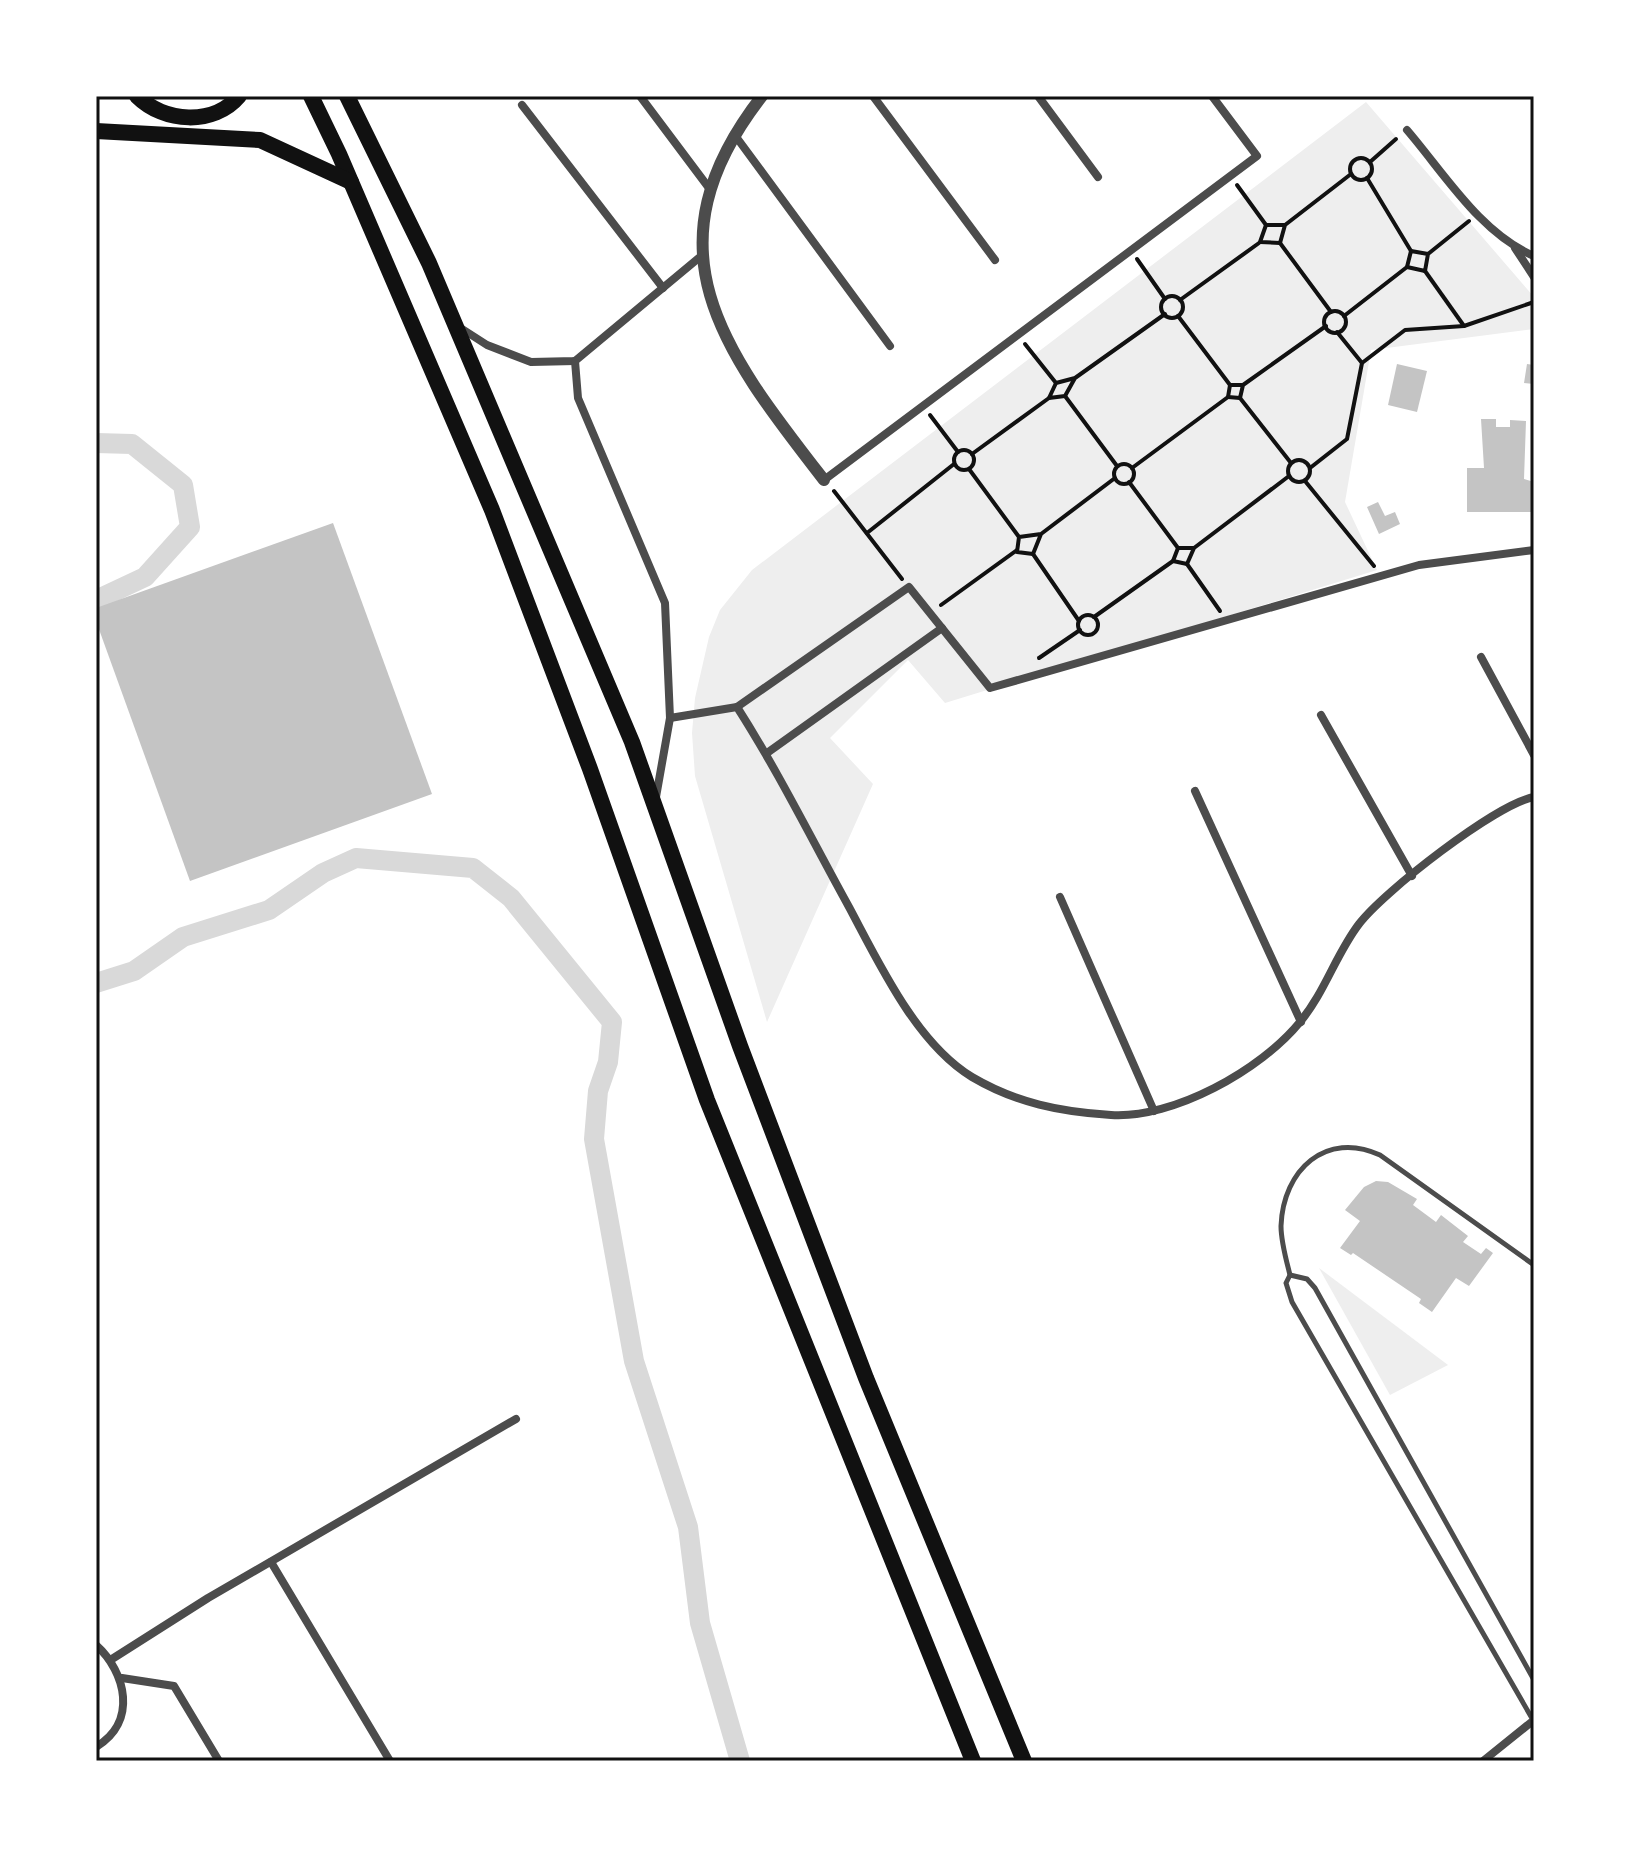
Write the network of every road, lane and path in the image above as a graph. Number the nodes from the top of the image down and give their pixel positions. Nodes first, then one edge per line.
1 (137, 96) edge
2 (239, 96) edge
3 (311, 96) edge
4 (347, 96) edge
5 (640, 96) edge
6 (762, 96) edge
7 (873, 96) edge
8 (1038, 96) edge
9 (1212, 96) edge
10 (522, 105) dead end
11 (1407, 130) joint
12 (96, 131) edge
13 (733, 133) junction
14 (1370, 163) junction
15 (1351, 174) junction
16 (1098, 177) dead end
17 (1230, 177) junction
18 (1367, 178) junction
19 (351, 182) junction
20 (709, 188) junction
21 (1478, 214) junction
22 (1266, 225) junction
23 (1285, 225) junction
24 (1260, 242) junction
25 (1280, 243) junction
26 (1515, 248) junction
27 (1131, 251) junction
28 (1411, 251) junction
29 (1428, 254) junction
30 (1534, 256) edge
31 (700, 257) junction
32 (995, 260) dead end
33 (1407, 267) junction
34 (1425, 271) junction
35 (1534, 277) edge
36 (663, 288) junction
37 (1165, 299) junction
38 (1180, 300) junction
39 (1534, 302) edge
40 (1331, 312) junction
41 (1165, 314) junction
42 (1178, 316) junction
43 (1344, 316) junction
44 (455, 325) junction
45 (1326, 326) junction
46 (1464, 326) junction
47 (1337, 332) junction
48 (1018, 335) junction
49 (890, 346) dead end
50 (575, 361) junction
51 (1362, 363) junction
52 (1075, 378) junction
53 (1056, 383) junction
54 (1230, 385) junction
55 (1243, 385) junction
56 (1065, 396) junction
57 (1228, 397) junction
58 (1049, 398) junction
59 (1240, 398) junction
60 (923, 406) junction
61 (958, 452) junction
62 (972, 454) junction
63 (1291, 463) junction
64 (954, 464) junction
65 (1117, 466) junction
66 (1132, 468) junction
67 (1310, 468) junction
68 (969, 469) junction
69 (1289, 476) junction
70 (1115, 478) junction
71 (824, 480) junction
72 (1305, 481) junction
73 (1129, 482) junction
74 (867, 533) junction
75 (1041, 534) junction
76 (1019, 537) junction
77 (1178, 548) junction
78 (1194, 548) junction
79 (1017, 550) junction
80 (1534, 550) edge
81 (1033, 554) junction
82 (1173, 561) junction
83 (1187, 564) junction
84 (1382, 576) junction
85 (909, 587) junction
86 (931, 613) junction
87 (1094, 617) junction
88 (1227, 620) junction
89 (1079, 621) junction
90 (942, 628) junction
91 (1481, 657) dead end
92 (737, 707) junction
93 (1321, 715) dead end
94 (670, 718) junction
95 (767, 753) junction
96 (1534, 755) edge
97 (1195, 791) dead end
98 (1534, 797) edge
99 (654, 804) junction
100 (1412, 876) junction
101 (1060, 897) dead end
102 (1301, 1022) junction
103 (1154, 1111) junction
104 (1534, 1265) edge
105 (1290, 1275) junction
106 (516, 1419) dead end
107 (271, 1562) junction
108 (96, 1645) edge
109 (112, 1659) junction
110 (122, 1678) junction
111 (1534, 1680) edge
112 (1534, 1720) edge
113 (96, 1747) edge
114 (219, 1761) edge
115 (390, 1761) edge
116 (973, 1761) edge
117 (1024, 1761) edge
118 (1483, 1761) edge

1 - 2 highway
3 - 19 highway
4 - 44 highway
5 - 20 street
6 - 13 street
7 - 32 street
8 - 16 street
9 - 17 street
10 - 36 street
11 - 14 path
11 - 21 street
12 - 19 highway
13 - 20 street
13 - 49 street
14 - 15 path
14 - 18 path
15 - 18 path
15 - 23 path
17 - 22 path
17 - 27 street
18 - 28 path
19 - 116 highway
20 - 31 street
21 - 26 street
21 - 29 path
22 - 23 path
22 - 24 path
23 - 25 path
24 - 25 path
24 - 38 path
25 - 40 path
26 - 30 street
26 - 35 street
27 - 37 path
27 - 48 street
28 - 29 path
28 - 33 path
29 - 34 path
31 - 36 street
31 - 71 street
33 - 34 path
33 - 43 path
34 - 46 path
36 - 50 street
37 - 38 path
37 - 41 path
38 - 42 path
39 - 46 path
40 - 43 path
40 - 45 path
41 - 42 path
41 - 52 path
42 - 54 path
43 - 47 path
44 - 50 street
44 - 99 highway
45 - 47 path
45 - 55 path
46 - 51 path
47 - 51 path
48 - 53 path
48 - 60 street
50 - 94 street
51 - 67 path
52 - 53 path
52 - 56 path
53 - 58 path
54 - 55 path
54 - 57 path
55 - 59 path
56 - 58 path
56 - 65 path
57 - 59 path
57 - 66 path
58 - 62 path
59 - 63 path
60 - 61 path
60 - 71 street
61 - 62 path
61 - 64 path
62 - 68 path
63 - 67 path
63 - 69 path
64 - 68 path
64 - 74 path
65 - 66 path
65 - 70 path
66 - 73 path
67 - 72 path
68 - 76 path
69 - 72 path
69 - 78 path
70 - 73 path
70 - 75 path
71 - 74 path
72 - 84 path
73 - 77 path
74 - 85 path
75 - 76 path
75 - 81 path
76 - 79 path
77 - 78 path
77 - 82 path
78 - 83 path
79 - 81 path
79 - 86 path
80 - 84 street
81 - 89 path
82 - 83 path
82 - 87 path
83 - 88 path
84 - 88 street
85 - 86 street
85 - 92 street
86 - 90 street
87 - 89 path
87 - 89 path
88 - 90 street
90 - 95 street
91 - 96 street
92 - 94 street
92 - 95 street
93 - 100 street
94 - 99 street
95 - 103 street
97 - 102 street
98 - 100 street
99 - 117 highway
100 - 102 street
101 - 103 street
102 - 103 street
104 - 105 lane
105 - 111 lane
105 - 112 lane
106 - 107 street
107 - 109 street
107 - 115 street
108 - 109 street
109 - 110 street
110 - 113 street
110 - 114 street
112 - 118 street

